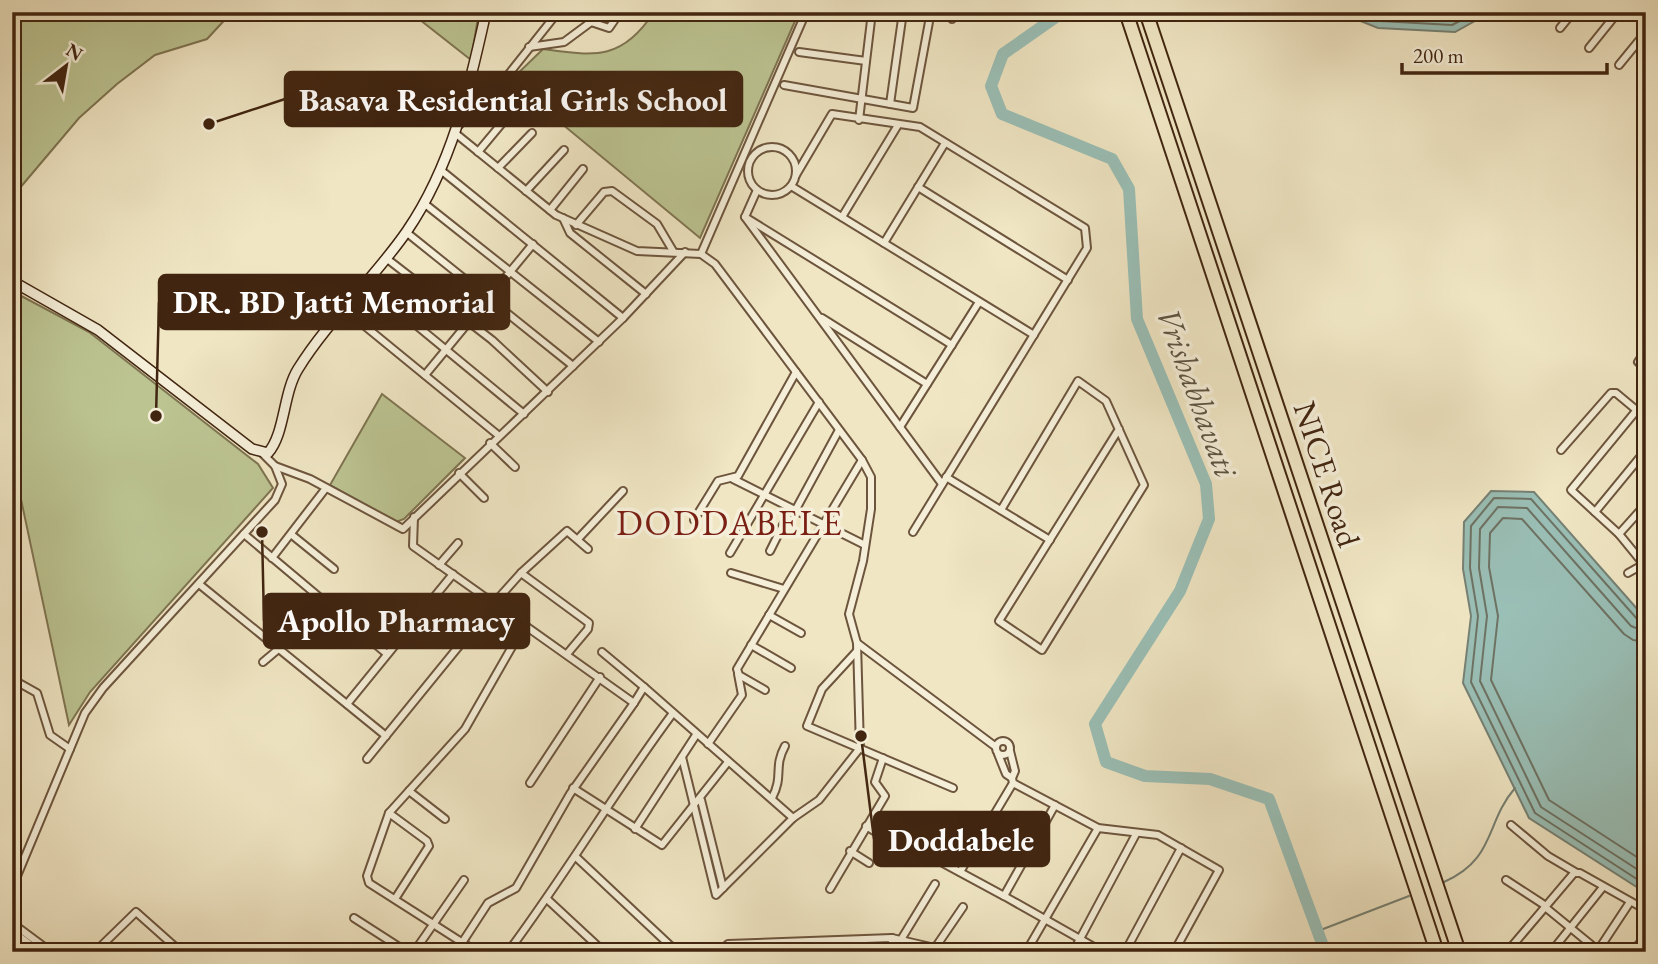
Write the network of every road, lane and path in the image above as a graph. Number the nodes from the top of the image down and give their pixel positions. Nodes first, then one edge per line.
1 (486, 12) edge
2 (558, 12) edge
3 (620, 12) edge
4 (806, 12) edge
5 (872, 12) edge
6 (958, 12) edge
7 (1573, 12) edge
8 (1618, 12) edge
9 (1147, 15) edge
10 (1128, 18) edge
11 (902, 19) dead end
12 (952, 19) dead end
13 (929, 22) dead end
14 (1560, 28) dead end
15 (1646, 32) edge
16 (529, 47) junction
17 (1589, 48) dead end
18 (799, 52) dead end
19 (866, 61) junction
20 (1619, 65) dead end
21 (784, 85) dead end
22 (862, 99) junction
23 (518, 104) dead end
24 (890, 104) junction
25 (859, 120) junction
26 (898, 125) junction
27 (456, 130) junction
28 (532, 133) dead end
29 (752, 138) junction
30 (945, 143) junction
31 (764, 148) junction
32 (564, 150) dead end
33 (478, 152) junction
34 (499, 168) junction
35 (583, 169) dead end
36 (442, 171) junction
37 (736, 174) junction
38 (796, 175) junction
39 (748, 178) junction
40 (791, 186) junction
41 (918, 187) junction
42 (757, 190) junction
43 (526, 191) junction
44 (425, 204) junction
45 (550, 210) junction
46 (745, 217) junction
47 (842, 217) junction
48 (563, 218) junction
49 (576, 225) junction
50 (406, 232) junction
51 (884, 243) junction
52 (533, 244) junction
53 (673, 251) junction
54 (685, 252) junction
55 (701, 254) junction
56 (386, 258) junction
57 (510, 272) junction
58 (1068, 280) junction
59 (12, 281) edge
60 (365, 284) junction
61 (646, 294) junction
62 (489, 298) junction
63 (979, 302) junction
64 (344, 309) junction
65 (817, 315) junction
66 (623, 318) junction
67 (469, 322) junction
68 (1034, 335) junction
69 (599, 342) junction
70 (951, 345) junction
71 (447, 348) junction
72 (1646, 349) edge
73 (573, 366) junction
74 (1646, 369) edge
75 (796, 372) junction
76 (425, 375) junction
77 (927, 384) junction
78 (548, 392) junction
79 (819, 402) junction
80 (1636, 411) junction
81 (524, 414) junction
82 (1646, 418) edge
83 (900, 427) junction
84 (1119, 429) junction
85 (839, 430) junction
86 (498, 435) junction
87 (490, 443) junction
88 (1562, 450) dead end
89 (1646, 450) edge
90 (263, 454) junction
91 (862, 460) junction
92 (275, 466) junction
93 (515, 467) dead end
94 (459, 473) junction
95 (946, 477) junction
96 (733, 480) junction
97 (942, 484) junction
98 (326, 488) junction
99 (623, 491) dead end
100 (762, 495) junction
101 (484, 498) dead end
102 (1646, 504) edge
103 (793, 510) junction
104 (1001, 510) junction
105 (1595, 512) junction
106 (414, 517) junction
107 (694, 520) dead end
108 (822, 525) junction
109 (913, 532) dead end
110 (244, 534) junction
111 (1619, 534) junction
112 (292, 535) junction
113 (578, 539) junction
114 (1050, 540) junction
115 (458, 543) dead end
116 (865, 545) junction
117 (588, 549) dead end
118 (770, 551) dead end
119 (730, 553) dead end
120 (272, 558) junction
121 (439, 565) junction
122 (1645, 565) edge
123 (334, 569) dead end
124 (521, 573) junction
125 (731, 573) dead end
126 (1628, 573) dead end
127 (453, 574) junction
128 (199, 584) junction
129 (784, 589) junction
130 (494, 603) junction
131 (769, 615) junction
132 (525, 624) junction
133 (301, 630) dead end
134 (801, 633) dead end
135 (857, 643) junction
136 (751, 645) junction
137 (279, 649) junction
138 (602, 652) dead end
139 (857, 652) junction
140 (387, 654) junction
141 (567, 654) junction
142 (263, 662) dead end
143 (791, 668) dead end
144 (737, 672) junction
145 (600, 677) junction
146 (12, 679) edge
147 (644, 687) junction
148 (765, 690) dead end
149 (635, 703) junction
150 (347, 704) junction
151 (673, 713) junction
152 (696, 735) junction
153 (386, 736) junction
154 (708, 744) junction
155 (785, 746) dead end
156 (860, 748) junction
157 (70, 749) junction
158 (997, 750) junction
159 (1010, 751) junction
160 (682, 757) junction
161 (883, 758) junction
162 (367, 759) dead end
163 (728, 762) junction
164 (1013, 780) junction
165 (530, 783) dead end
166 (573, 788) junction
167 (953, 788) dead end
168 (409, 791) junction
169 (772, 798) junction
170 (701, 800) junction
171 (1055, 805) junction
172 (606, 808) junction
173 (693, 809) junction
174 (388, 813) junction
175 (793, 818) junction
176 (445, 819) dead end
177 (1511, 825) dead end
178 (866, 826) junction
179 (1098, 828) junction
180 (635, 829) junction
181 (1136, 834) junction
182 (1181, 848) junction
183 (903, 849) dead end
184 (850, 851) junction
185 (576, 857) junction
186 (869, 863) dead end
187 (943, 863) dead end
188 (960, 872) junction
189 (1577, 873) junction
190 (464, 880) dead end
191 (1506, 880) dead end
192 (935, 884) dead end
193 (1603, 887) junction
194 (12, 888) edge
195 (723, 888) junction
196 (830, 889) dead end
197 (1004, 896) junction
198 (395, 899) junction
199 (547, 899) junction
200 (1630, 902) junction
201 (1546, 906) junction
202 (963, 907) dead end
203 (1646, 910) edge
204 (354, 918) dead end
205 (1044, 919) junction
206 (12, 923) edge
207 (434, 923) junction
208 (1571, 927) junction
209 (12, 931) edge
210 (1646, 936) edge
211 (892, 938) junction
212 (902, 938) junction
213 (1080, 940) junction
214 (463, 941) junction
215 (785, 942) junction
216 (1598, 951) edge
217 (40, 952) edge
218 (51, 952) edge
219 (96, 952) edge
220 (181, 952) edge
221 (407, 952) edge
222 (414, 952) edge
223 (456, 952) edge
224 (477, 952) edge
225 (508, 952) edge
226 (604, 952) edge
227 (677, 952) edge
228 (720, 952) edge
229 (784, 952) edge
230 (892, 952) edge
231 (1026, 952) edge
232 (1073, 952) edge
233 (1103, 952) edge
234 (1125, 952) edge
235 (1174, 952) edge
236 (1437, 952) edge
237 (1459, 952) edge
238 (1507, 952) edge
239 (1552, 952) edge
240 (1632, 952) edge

1 - 27 street
2 - 16 street
3 - 16 street
4 - 29 street
5 - 19 street
6 - 12 street
7 - 14 street
8 - 17 street
9 - 237 highway, NICE Road
10 - 236 highway, NICE Road
11 - 24 street
13 - 24 street
15 - 20 street
16 - 27 street
18 - 19 street
19 - 22 street
21 - 22 street
22 - 24 street
22 - 25 street
23 - 33 street
25 - 26 street
25 - 38 street
26 - 30 street
26 - 47 street
27 - 33 street
27 - 36 street
28 - 34 street
29 - 31 street
29 - 37 street
30 - 41 street
30 - 58 street
31 - 38 street
31 - 39 street
32 - 43 street
33 - 34 street
34 - 43 street
35 - 45 street
36 - 44 street
36 - 52 street
37 - 39 street
37 - 55 street
38 - 40 street
39 - 42 street
40 - 42 street
40 - 47 street
41 - 51 street
41 - 58 street
42 - 46 street
43 - 45 street
44 - 50 street
44 - 57 street
45 - 48 street
46 - 65 street
46 - 70 street
47 - 51 street
48 - 49 street
48 - 61 street
49 - 53 street
49 - 53 street
50 - 56 street
50 - 62 street
51 - 63 street
52 - 57 street
52 - 66 street
53 - 54 street
54 - 55 street
54 - 61 street
55 - 75 street
56 - 60 street
56 - 67 street
57 - 62 street
57 - 69 street
58 - 68 street
59 - 90 street
60 - 64 street
60 - 71 street
61 - 66 street
62 - 67 street
62 - 73 street
63 - 68 street
63 - 70 street
64 - 76 street
64 - 90 street
65 - 77 street
65 - 83 street
66 - 69 street
67 - 71 street
67 - 78 street
68 - 95 street
69 - 73 street
70 - 77 street
71 - 76 street
71 - 81 street
72 - 74 street
73 - 78 street
75 - 79 street
75 - 96 street
76 - 86 street
77 - 83 street
78 - 81 street
79 - 85 street
79 - 100 street
80 - 82 street
80 - 88 street
80 - 105 street
81 - 86 street
83 - 97 street
84 - 104 street
84 - 114 street
84 - 114 street
85 - 91 street
85 - 103 street
86 - 87 street
87 - 93 street
87 - 94 street
89 - 105 street
90 - 92 street
91 - 108 street
91 - 116 street
92 - 98 street
92 - 110 street
94 - 101 street
94 - 106 street
95 - 97 street
95 - 104 street
96 - 100 street
96 - 107 street
97 - 109 street
98 - 106 street
98 - 112 street
99 - 113 street
100 - 103 street
100 - 119 street
102 - 111 street
103 - 108 street
103 - 118 street
104 - 114 street
105 - 111 street
106 - 121 street
108 - 116 street
108 - 129 street
110 - 120 street
110 - 128 street
111 - 122 street
112 - 120 street
112 - 123 street
113 - 117 street
113 - 124 street
115 - 121 street
116 - 135 street
120 - 140 street
121 - 127 street
122 - 126 street
124 - 130 street
124 - 141 street
125 - 129 street
127 - 130 street
127 - 140 street
128 - 137 street
128 - 157 street
129 - 131 street
130 - 132 street
130 - 153 street
131 - 134 street
131 - 136 street
132 - 141 street
132 - 168 street
133 - 137 street
135 - 139 street
135 - 158 street
136 - 143 street
136 - 144 street
137 - 142 street
137 - 150 street
138 - 147 street
139 - 156 street
139 - 156 street
140 - 150 street
141 - 145 street
144 - 148 street
144 - 154 street
145 - 149 street
145 - 165 street
146 - 157 street
147 - 149 street
147 - 151 street
149 - 166 street
150 - 153 street
151 - 152 street
151 - 172 street
152 - 154 street
152 - 160 street
153 - 162 street
154 - 163 street
155 - 169 street
156 - 161 street
156 - 175 street
157 - 194 street
158 - 159 street
158 - 159 street
158 - 164 street
159 - 164 street
160 - 173 street
160 - 180 street
161 - 167 street
161 - 178 street
163 - 169 street
163 - 170 street
164 - 171 street
164 - 188 street
166 - 172 street
166 - 214 street
168 - 174 street
168 - 176 street
169 - 175 street
170 - 173 street
170 - 195 street
171 - 179 street
171 - 197 street
172 - 180 street
172 - 185 street
173 - 180 street
173 - 195 street
174 - 198 street
174 - 198 street
175 - 195 street
177 - 189 street
178 - 183 street
178 - 184 street
179 - 181 street
179 - 205 street
181 - 182 street
181 - 213 street
182 - 234 street
182 - 235 street
184 - 186 street
184 - 196 street
185 - 199 street
185 - 227 street
187 - 188 street
188 - 197 street
189 - 193 street
189 - 201 street
190 - 207 street
191 - 201 street
192 - 212 street
193 - 200 street
193 - 208 street
197 - 205 street
198 - 207 street
199 - 225 street
199 - 226 street
200 - 203 street
200 - 216 street
201 - 208 street
201 - 238 street
202 - 212 street
204 - 221 street
205 - 213 street
205 - 231 street
206 - 218 street
207 - 214 street
207 - 222 street
208 - 216 street
208 - 239 street
209 - 217 street
210 - 240 street
211 - 212 street
211 - 215 street
211 - 230 street
213 - 232 street
213 - 233 street
214 - 223 street
214 - 224 street
215 - 228 street
215 - 229 street
219 - 220 street

